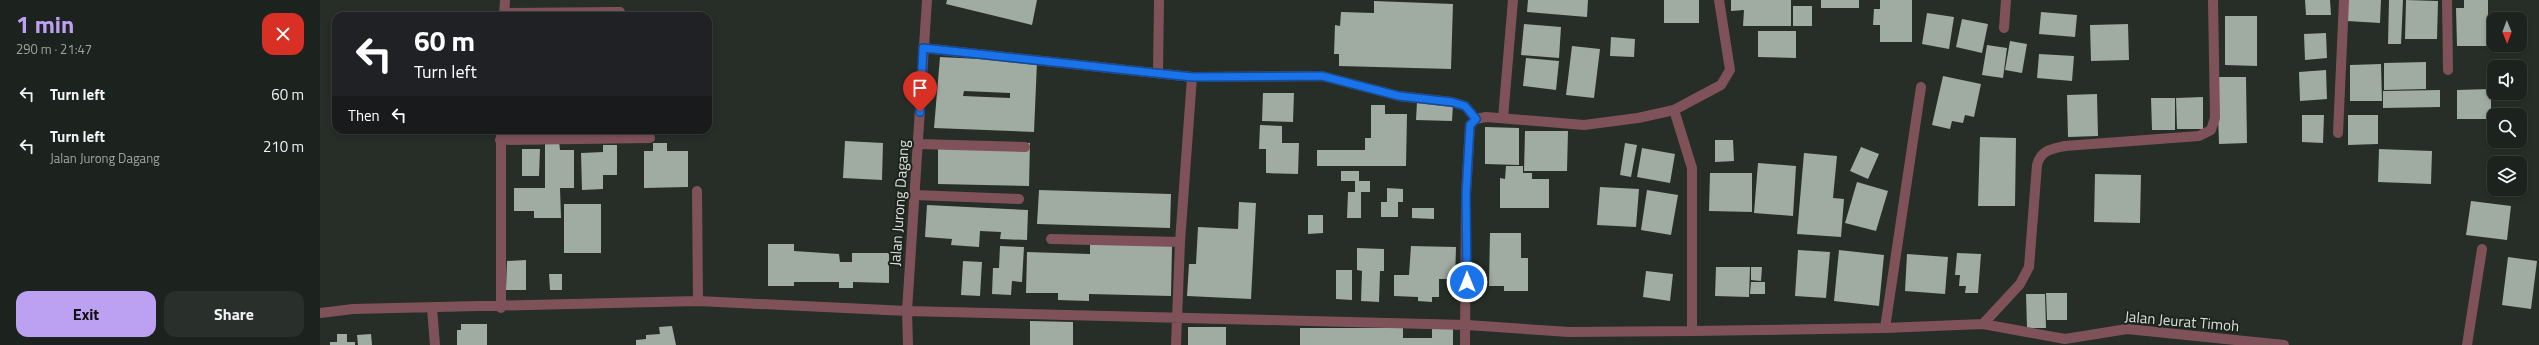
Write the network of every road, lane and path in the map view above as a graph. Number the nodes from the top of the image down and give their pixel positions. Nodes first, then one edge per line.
1 (505, 0) edge
2 (927, 0) edge
3 (1159, 0) edge
4 (1513, 0) edge
5 (1720, 0) edge
6 (2006, 0) edge
7 (2213, 0) edge
8 (2344, 0) edge
9 (2447, 0) edge
10 (504, 12) edge
11 (2004, 28) dead end
12 (923, 48) junction
13 (2448, 70) dead end
14 (1158, 73) junction
15 (1192, 77) junction
16 (1921, 87) dead end
17 (1674, 110) junction
18 (1503, 118) junction
19 (1476, 119) junction
20 (2338, 133) dead end
21 (500, 135) edge
22 (650, 138) dead end
23 (918, 144) junction
24 (1025, 147) dead end
25 (697, 191) dead end
26 (915, 195) junction
27 (1019, 199) dead end
28 (1051, 239) dead end
29 (1180, 242) junction
30 (2482, 249) dead end
31 (698, 301) junction
32 (432, 308) junction
33 (501, 308) junction
34 (907, 311) junction
35 (320, 313) edge
36 (1177, 317) junction
37 (1983, 324) junction
38 (1467, 325) junction
39 (1885, 328) junction
40 (1692, 331) junction
41 (435, 345) edge
42 (908, 345) edge
43 (1176, 345) edge
44 (1465, 345) edge
45 (2284, 345) edge
46 (2467, 345) edge

1 - 10 street
2 - 12 street, Jalan Jurong Dagang
3 - 14 street
4 - 18 street
5 - 17 street
6 - 11 street
7 - 37 street
8 - 20 street
9 - 13 street
12 - 14 street
12 - 23 street, Jalan Jurong Dagang
14 - 15 street
15 - 19 street
15 - 29 street
16 - 39 street
17 - 18 street
17 - 40 street
18 - 19 street
19 - 38 street
21 - 22 street
21 - 33 street
23 - 24 street
23 - 26 street, Jalan Jurong Dagang
25 - 31 street
26 - 27 street
26 - 34 street, Jalan Jurong Dagang
28 - 29 street
29 - 36 street
30 - 46 street
31 - 33 street, Jalan Jeurat Timoh
31 - 34 street, Jalan Jeurat Timoh
32 - 33 street, Jalan Jeurat Timoh
32 - 35 street, Jalan Jeurat Timoh
32 - 41 street
34 - 36 street, Jalan Jeurat Timoh
34 - 42 street, Jalan Jurong Dagang
36 - 38 street, Jalan Jeurat Timoh
36 - 43 street
37 - 39 street, Jalan Jeurat Timoh
37 - 45 street, Jalan Jeurat Timoh
38 - 40 street, Jalan Jeurat Timoh
38 - 44 street
39 - 40 street, Jalan Jeurat Timoh

